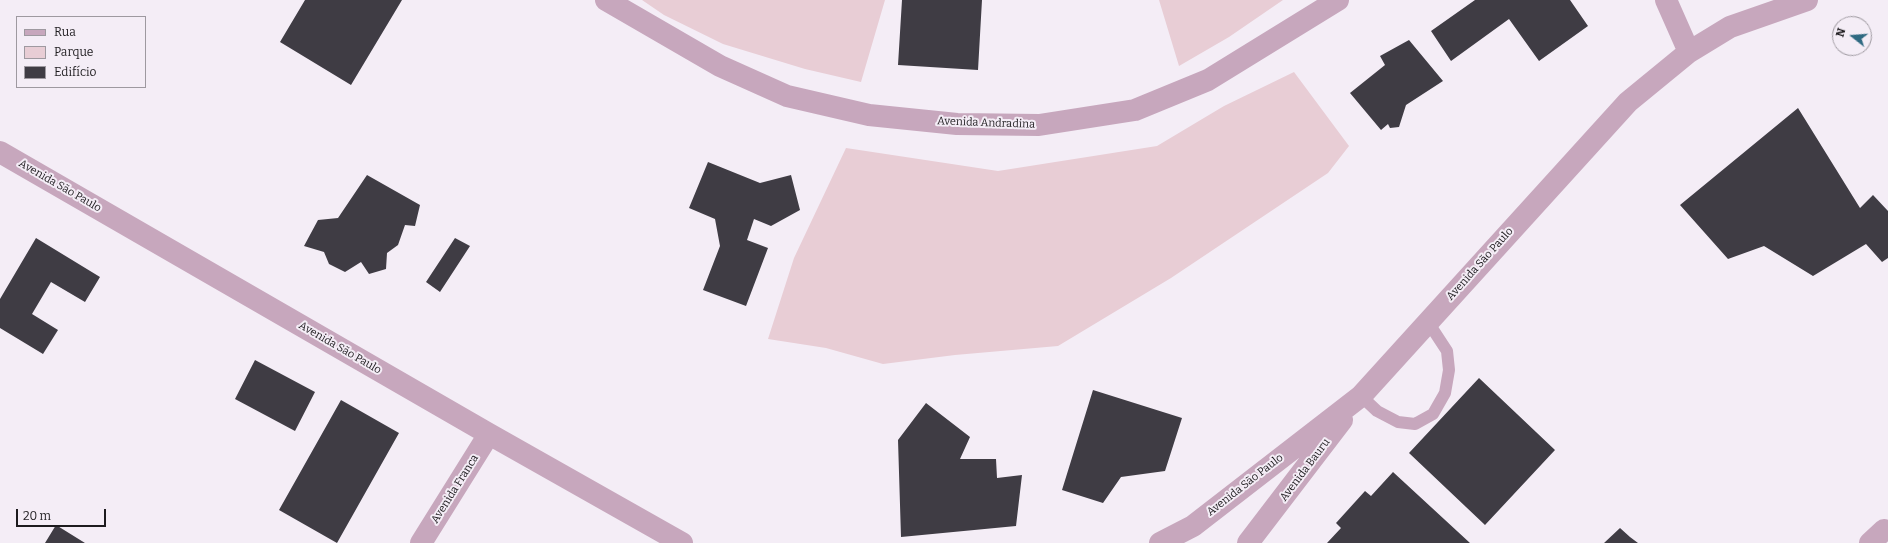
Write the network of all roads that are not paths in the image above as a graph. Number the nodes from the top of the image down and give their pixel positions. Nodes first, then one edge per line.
1 (606, 0) edge
2 (1338, 0) edge
3 (1666, 0) edge
4 (1807, 0) edge
5 (1689, 52) junction
6 (0, 152) edge
7 (1428, 322) junction
8 (1361, 396) junction
9 (489, 434) junction
10 (421, 543) edge
11 (682, 543) edge
12 (1160, 543) edge
13 (1248, 543) edge

1 - 2 street, Avenida Andradina
3 - 5 street
4 - 5 street, Avenida São Paulo
5 - 7 street, Avenida São Paulo
6 - 9 street, Avenida São Paulo
7 - 8 street, Avenida São Paulo
7 - 8 lane
8 - 12 street, Avenida São Paulo
8 - 13 street, Avenida Bauru
9 - 10 street, Avenida Franca
9 - 11 street, Avenida São Paulo

